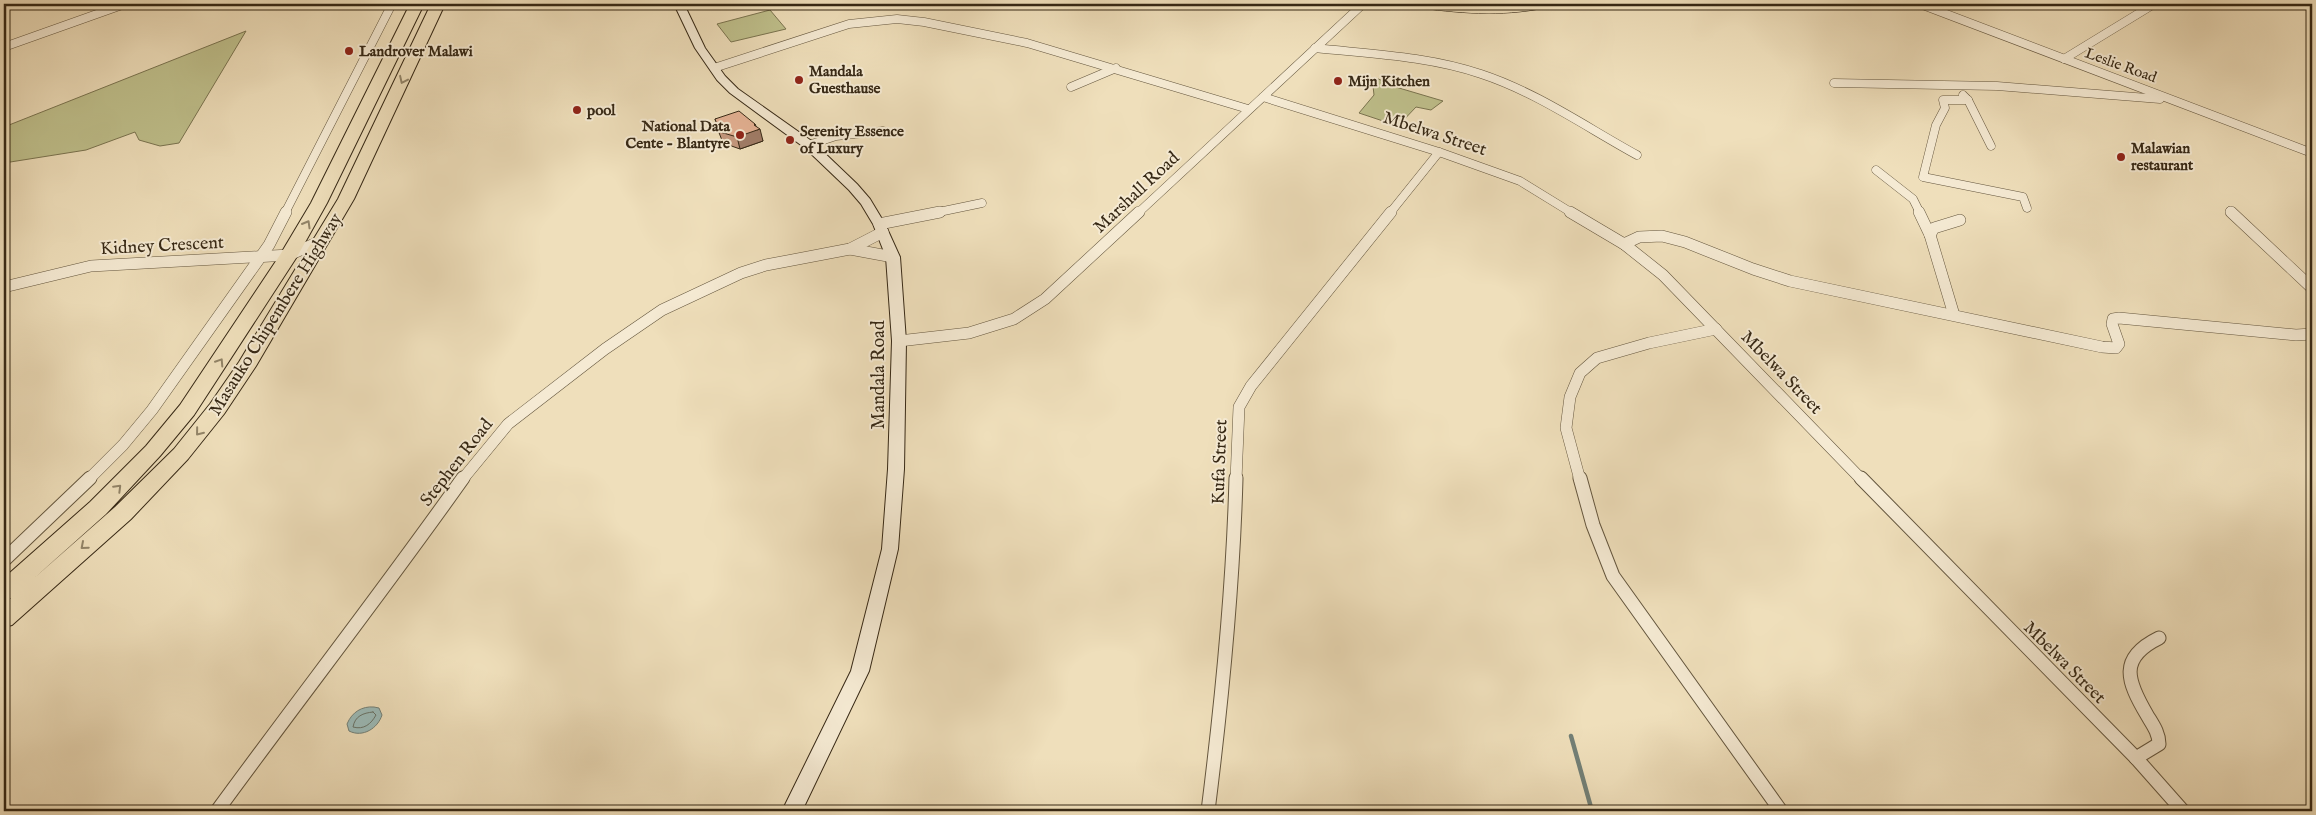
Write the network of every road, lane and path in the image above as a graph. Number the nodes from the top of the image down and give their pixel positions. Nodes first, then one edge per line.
1 (125, 4) edge
2 (392, 4) edge
3 (417, 4) edge
4 (438, 4) edge
5 (679, 4) edge
6 (1363, 4) edge
7 (1421, 4) edge
8 (1549, 4) edge
9 (1920, 4) edge
10 (2154, 4) edge
11 (4, 47) edge
12 (1315, 48) junction
13 (2064, 59) junction
14 (714, 68) junction
15 (1116, 68) junction
16 (1834, 83) dead end
17 (1948, 83) junction
18 (1071, 87) dead end
19 (1263, 97) junction
20 (1968, 100) junction
21 (2179, 101) junction
22 (1248, 109) junction
23 (883, 131) dead end
24 (809, 145) junction
25 (1991, 146) dead end
26 (2311, 151) edge
27 (1439, 152) junction
28 (1637, 155) dead end
29 (1876, 170) dead end
30 (982, 203) dead end
31 (2027, 208) dead end
32 (2230, 211) dead end
33 (1960, 220) dead end
34 (881, 228) junction
35 (1930, 235) junction
36 (322, 241) junction
37 (1624, 244) junction
38 (850, 249) junction
39 (289, 255) junction
40 (261, 256) junction
41 (893, 257) junction
42 (4, 286) edge
43 (2312, 288) edge
44 (1954, 315) junction
45 (1716, 328) junction
46 (2312, 334) edge
47 (899, 341) junction
48 (4, 560) edge
49 (4, 591) edge
50 (4, 618) edge
51 (2159, 638) dead end
52 (2136, 758) junction
53 (217, 811) edge
54 (792, 811) edge
55 (1208, 811) edge
56 (1781, 811) edge
57 (2184, 811) edge

1 - 11 street
2 - 40 street
39 -> 3 highway, Masauko Chipembere Highway
4 -> 36 highway, Masauko Chipembere Highway
5 - 14 street, Mandala Road
6 - 12 street, Marshall Road
7 - 8 main road
9 - 13 street, Leslie Road
10 - 13 street
12 - 19 street, Marshall Road
12 - 28 street
13 - 21 street, Leslie Road
14 - 15 street
14 - 24 street, Mandala Road
15 - 18 street
15 - 22 street
16 - 17 street
17 - 20 street
17 - 21 street
19 - 22 street, Marshall Road
19 - 27 street, Mbelwa Street
20 - 25 street
20 - 31 street
21 - 26 street, Leslie Road
22 - 47 street, Marshall Road
23 - 24 street
24 - 34 street, Mandala Road
27 - 37 street, Mbelwa Street
27 - 55 street, Kufa Street
29 - 35 street
30 - 34 street, Stephen Road
32 - 43 street
33 - 35 street
34 - 38 street, Stephen Road
34 - 41 street, Mandala Road
35 - 44 street
36 - 39 street, Kidney Crescent
36 -> 50 highway, Masauko Chipembere Highway
37 - 44 street
37 - 45 street, Mbelwa Street
38 - 41 street, Stephen Road
38 - 53 street, Stephen Road
39 - 40 street, Kidney Crescent
49 -> 39 highway, Masauko Chipembere Highway
40 - 42 street, Kidney Crescent
40 - 48 street
41 - 47 street, Mandala Road
44 - 46 street
45 - 52 street, Mbelwa Street
45 - 56 street
47 - 54 street, Mandala Road
51 - 52 street
52 - 57 street, Mbelwa Street

